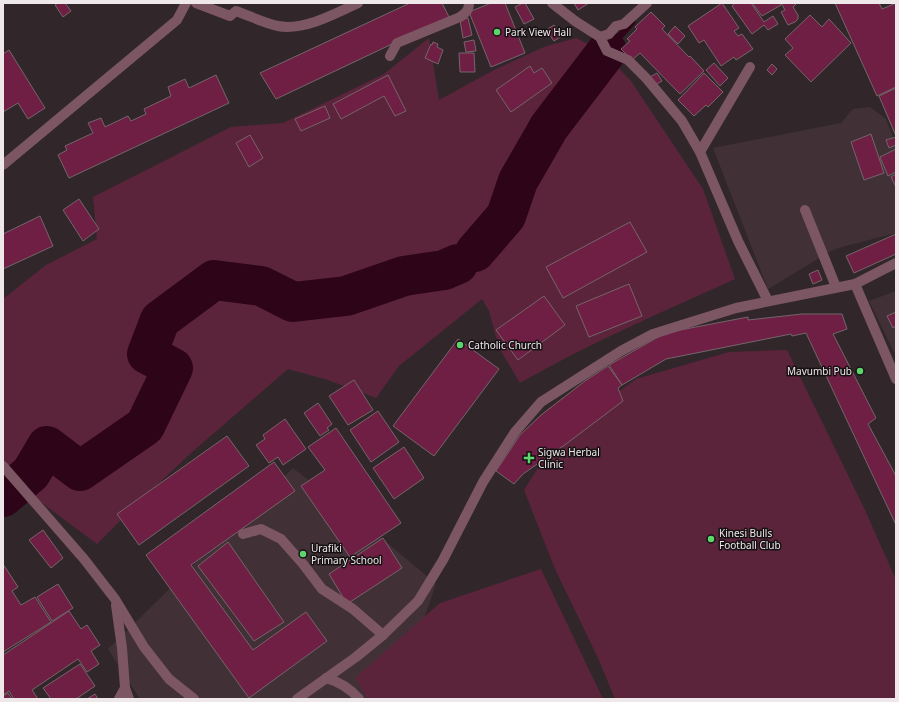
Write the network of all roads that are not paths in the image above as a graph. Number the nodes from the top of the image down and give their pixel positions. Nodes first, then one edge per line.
1 (186, 3) edge
2 (196, 3) edge
3 (358, 3) edge
4 (469, 3) edge
5 (552, 3) edge
6 (647, 3) edge
7 (600, 37) junction
8 (390, 56) dead end
9 (750, 67) dead end
10 (700, 152) junction
11 (3, 165) edge
12 (806, 210) dead end
13 (896, 263) edge
14 (855, 284) junction
15 (836, 287) junction
16 (768, 301) junction
17 (896, 379) edge
18 (3, 466) edge
19 (243, 534) dead end
20 (115, 599) junction
21 (383, 635) junction
22 (326, 678) junction
23 (125, 688) junction
24 (119, 699) edge
25 (130, 699) edge
26 (194, 699) edge
27 (298, 699) edge
28 (359, 699) edge

1 - 11 street
2 - 3 street
4 - 8 street
5 - 7 street
6 - 7 street
7 - 10 street
9 - 10 street
10 - 16 street
12 - 15 street
13 - 14 street
14 - 15 street
14 - 17 street
15 - 16 street
16 - 21 street
18 - 20 street
19 - 21 street
20 - 23 street
20 - 26 street
21 - 22 street
22 - 27 street
22 - 28 street
23 - 24 street
23 - 25 street

